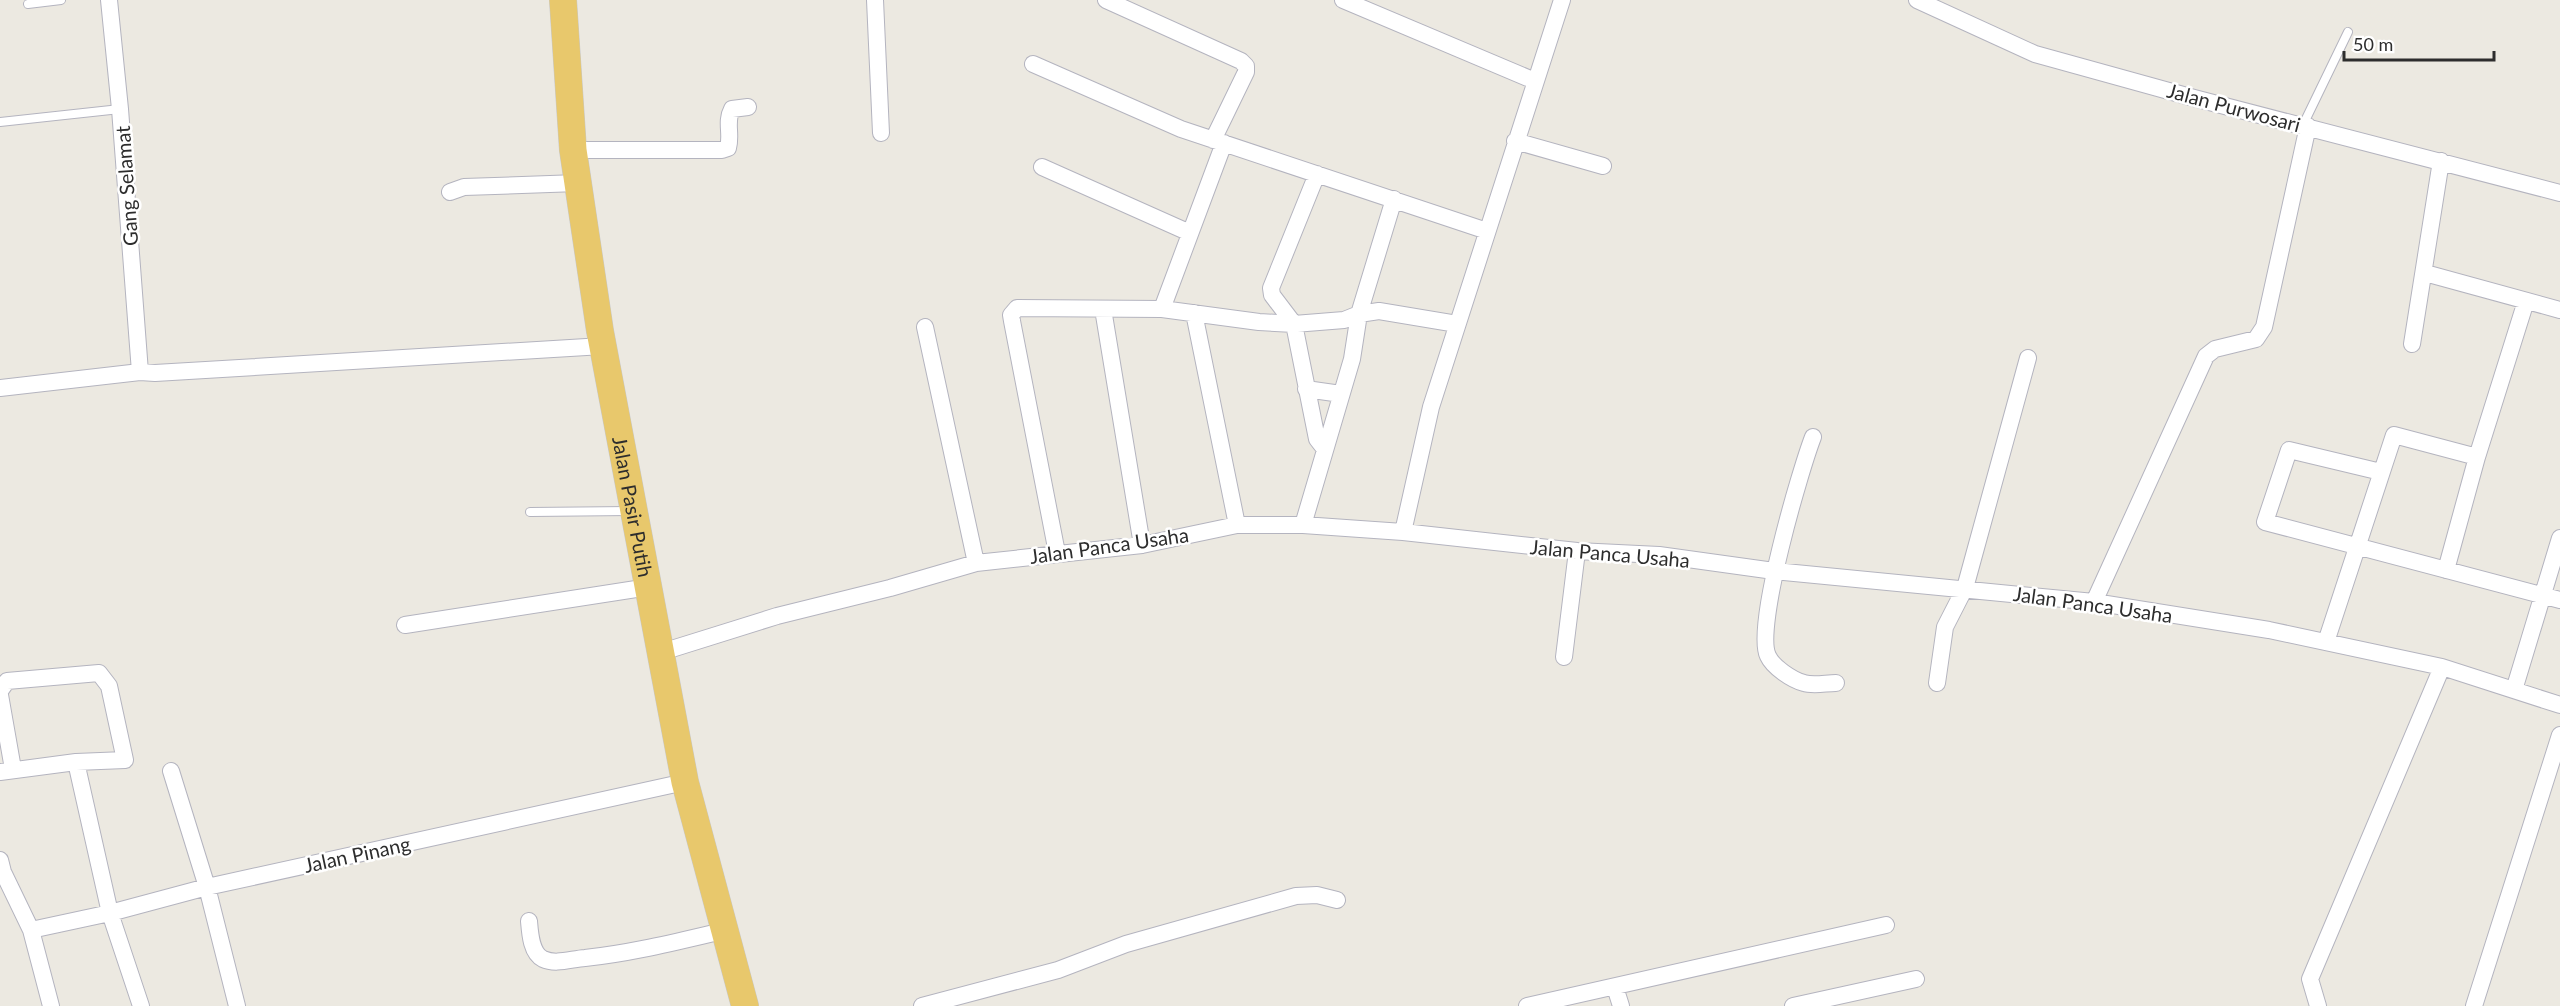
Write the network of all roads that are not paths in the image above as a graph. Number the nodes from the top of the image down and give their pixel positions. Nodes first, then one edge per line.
1 (61, 0) edge
2 (109, 0) edge
3 (563, 0) edge
4 (875, 0) edge
5 (1106, 0) edge
6 (1343, 0) edge
7 (1562, 0) edge
8 (1917, 0) edge
9 (28, 4) dead end
10 (2348, 32) dead end
11 (1033, 64) dead end
12 (1535, 81) junction
13 (748, 107) dead end
14 (120, 109) junction
15 (0, 122) edge
16 (2305, 126) junction
17 (881, 133) dead end
18 (1515, 141) junction
19 (1219, 142) junction
20 (573, 150) junction
21 (2441, 161) junction
22 (1042, 166) dead end
23 (1603, 166) dead end
24 (1317, 174) junction
25 (578, 183) junction
26 (450, 192) dead end
27 (2560, 193) edge
28 (1394, 199) junction
29 (1487, 231) junction
30 (1190, 233) junction
31 (2425, 273) junction
32 (2526, 301) junction
33 (1103, 309) junction
34 (1162, 309) junction
35 (2560, 310) edge
36 (1194, 313) junction
37 (1359, 314) junction
38 (1294, 324) junction
39 (1457, 324) junction
40 (925, 327) dead end
41 (2412, 344) dead end
42 (603, 346) junction
43 (2028, 358) dead end
44 (141, 372) junction
45 (0, 388) edge
46 (1306, 389) junction
47 (1341, 394) junction
48 (1813, 437) dead end
49 (1324, 448) junction
50 (2477, 457) junction
51 (2381, 472) junction
52 (633, 511) junction
53 (530, 512) dead end
54 (1237, 525) junction
55 (1303, 525) junction
56 (1403, 532) junction
57 (2560, 538) edge
58 (1142, 545) junction
59 (2357, 547) junction
60 (1577, 551) junction
61 (1057, 553) junction
62 (976, 563) junction
63 (2446, 570) junction
64 (1774, 571) junction
65 (649, 587) junction
66 (1965, 588) junction
67 (2543, 596) junction
68 (2560, 600) edge
69 (2094, 602) junction
70 (405, 625) dead end
71 (2326, 642) junction
72 (662, 652) junction
73 (1564, 657) dead end
74 (2442, 667) junction
75 (1836, 683) dead end
76 (1937, 683) dead end
77 (2514, 690) junction
78 (0, 693) edge
79 (2560, 705) edge
80 (2560, 735) edge
81 (76, 762) junction
82 (6, 771) edge
83 (171, 771) dead end
84 (685, 782) junction
85 (1, 868) edge
86 (207, 887) junction
87 (1337, 900) dead end
88 (110, 913) junction
89 (529, 921) dead end
90 (1886, 925) dead end
91 (31, 930) junction
92 (727, 930) junction
93 (1916, 979) dead end
94 (1615, 987) junction
95 (51, 1006) edge
96 (141, 1006) edge
97 (237, 1006) edge
98 (745, 1006) edge
99 (922, 1006) edge
100 (1527, 1006) edge
101 (1621, 1006) edge
102 (1793, 1006) edge
103 (2318, 1006) edge
104 (2474, 1006) edge

1 - 9 lane
2 - 14 street, Gang Selamat
3 - 20 highway, Jalan Pasir Putih
4 - 17 street
5 - 19 street
6 - 12 street
7 - 12 street
8 - 16 street, Jalan Purwosari
10 - 16 lane
11 - 19 street
12 - 18 street
13 - 20 street
14 - 15 lane
14 - 44 street, Gang Selamat
16 - 21 street, Jalan Purwosari
16 - 69 street
18 - 23 street
18 - 29 street
19 - 24 street
19 - 30 street
20 - 25 highway, Jalan Pasir Putih
21 - 27 street, Jalan Purwosari
21 - 31 street
22 - 30 street
24 - 28 street
24 - 38 street
25 - 26 street
25 - 42 highway, Jalan Pasir Putih
28 - 29 street
28 - 37 street
29 - 39 street
30 - 34 street
31 - 32 street
31 - 41 street
32 - 35 street
32 - 50 street
33 - 34 street
33 - 58 street
33 - 61 street
34 - 36 street
36 - 38 street
36 - 54 street
37 - 38 street
37 - 39 street
37 - 47 street
38 - 46 street
39 - 56 street
40 - 62 street
42 - 44 street
42 - 52 highway, Jalan Pasir Putih
43 - 66 street
44 - 45 street
46 - 47 street
46 - 49 street
47 - 49 street
48 - 64 street
49 - 55 street
50 - 51 street
50 - 63 street
51 - 59 street
51 - 59 street
52 - 53 lane
52 - 65 highway, Jalan Pasir Putih
54 - 55 street, Jalan Panca Usaha
54 - 58 street, Jalan Panca Usaha
55 - 56 street, Jalan Panca Usaha
56 - 60 street, Jalan Panca Usaha
57 - 67 street
58 - 61 street, Jalan Panca Usaha
59 - 63 street
59 - 71 street
60 - 64 street, Jalan Panca Usaha
60 - 73 street
61 - 62 street, Jalan Panca Usaha
62 - 72 street, Jalan Panca Usaha
63 - 67 street
64 - 66 street, Jalan Panca Usaha
64 - 75 street
65 - 70 street
65 - 72 highway, Jalan Pasir Putih
66 - 69 street, Jalan Panca Usaha
66 - 76 street
67 - 68 street
67 - 77 street
69 - 71 street, Jalan Panca Usaha
71 - 74 street, Jalan Panca Usaha
72 - 84 highway, Jalan Pasir Putih
74 - 77 street, Jalan Panca Usaha
74 - 103 street
77 - 79 street, Jalan Panca Usaha
78 - 81 street
78 - 82 street
80 - 104 street
81 - 82 street
81 - 88 street
83 - 86 street
84 - 86 street, Jalan Pinang
84 - 92 highway, Jalan Pasir Putih
85 - 91 street
86 - 88 street, Jalan Pinang
86 - 97 street
87 - 99 street
88 - 91 street, Jalan Pinang
88 - 96 street
89 - 92 street
90 - 94 street
91 - 95 street
92 - 98 highway, Jalan Pasir Putih
93 - 102 street
94 - 100 street
94 - 101 street

